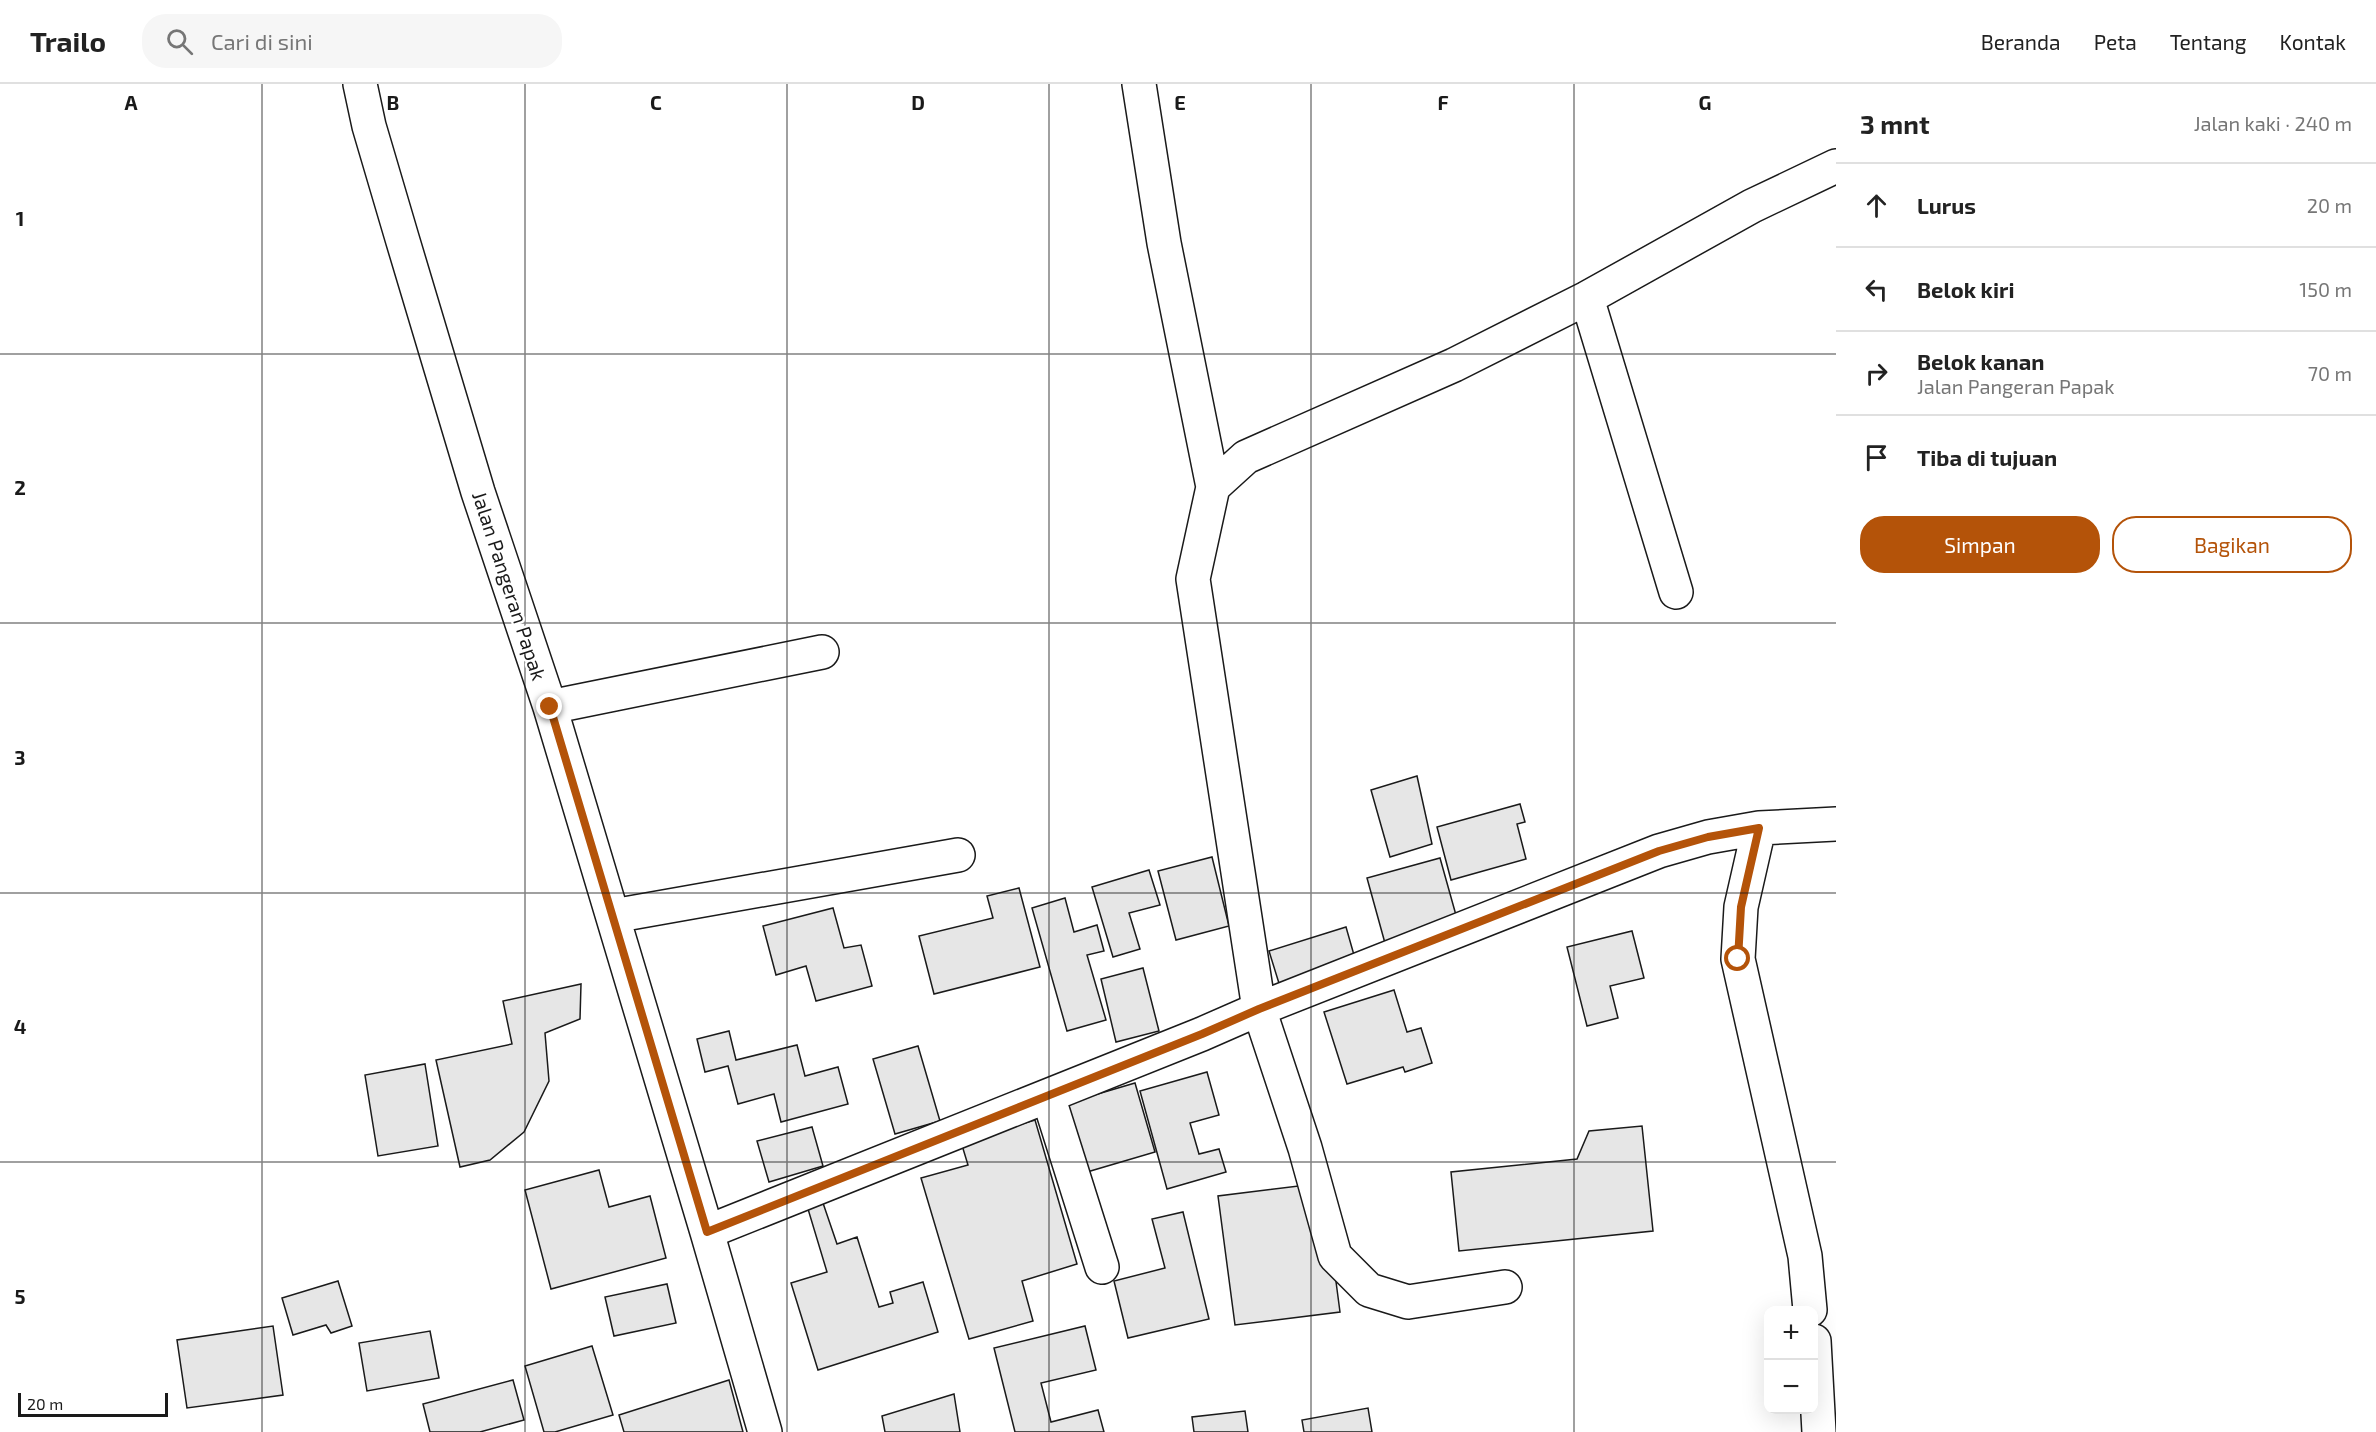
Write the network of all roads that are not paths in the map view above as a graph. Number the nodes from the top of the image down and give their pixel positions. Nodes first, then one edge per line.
1 (360, 84) edge
2 (1139, 84) edge
3 (1836, 166) edge
4 (1587, 298) junction
5 (1214, 488) junction
6 (1676, 592) dead end
7 (822, 652) dead end
8 (550, 707) junction
9 (1836, 825) edge
10 (1759, 828) junction
11 (958, 855) dead end
12 (613, 916) junction
13 (1259, 1009) junction
14 (1048, 1096) junction
15 (707, 1232) junction
16 (1102, 1267) dead end
17 (1505, 1287) dead end
18 (1810, 1306) edge
19 (1815, 1360) edge
20 (765, 1432) edge
21 (1819, 1432) edge

1 - 8 street, Jalan Pangeran Papak
2 - 5 street
3 - 4 street
4 - 5 street
4 - 6 street
5 - 13 street
7 - 8 street
8 - 12 street, Jalan Pangeran Papak
9 - 10 street
10 - 13 street
10 - 18 street
11 - 12 street
12 - 15 street, Jalan Pangeran Papak
13 - 14 street
13 - 17 street
14 - 15 street
14 - 16 street
15 - 20 street, Jalan Pangeran Papak
19 - 21 street

